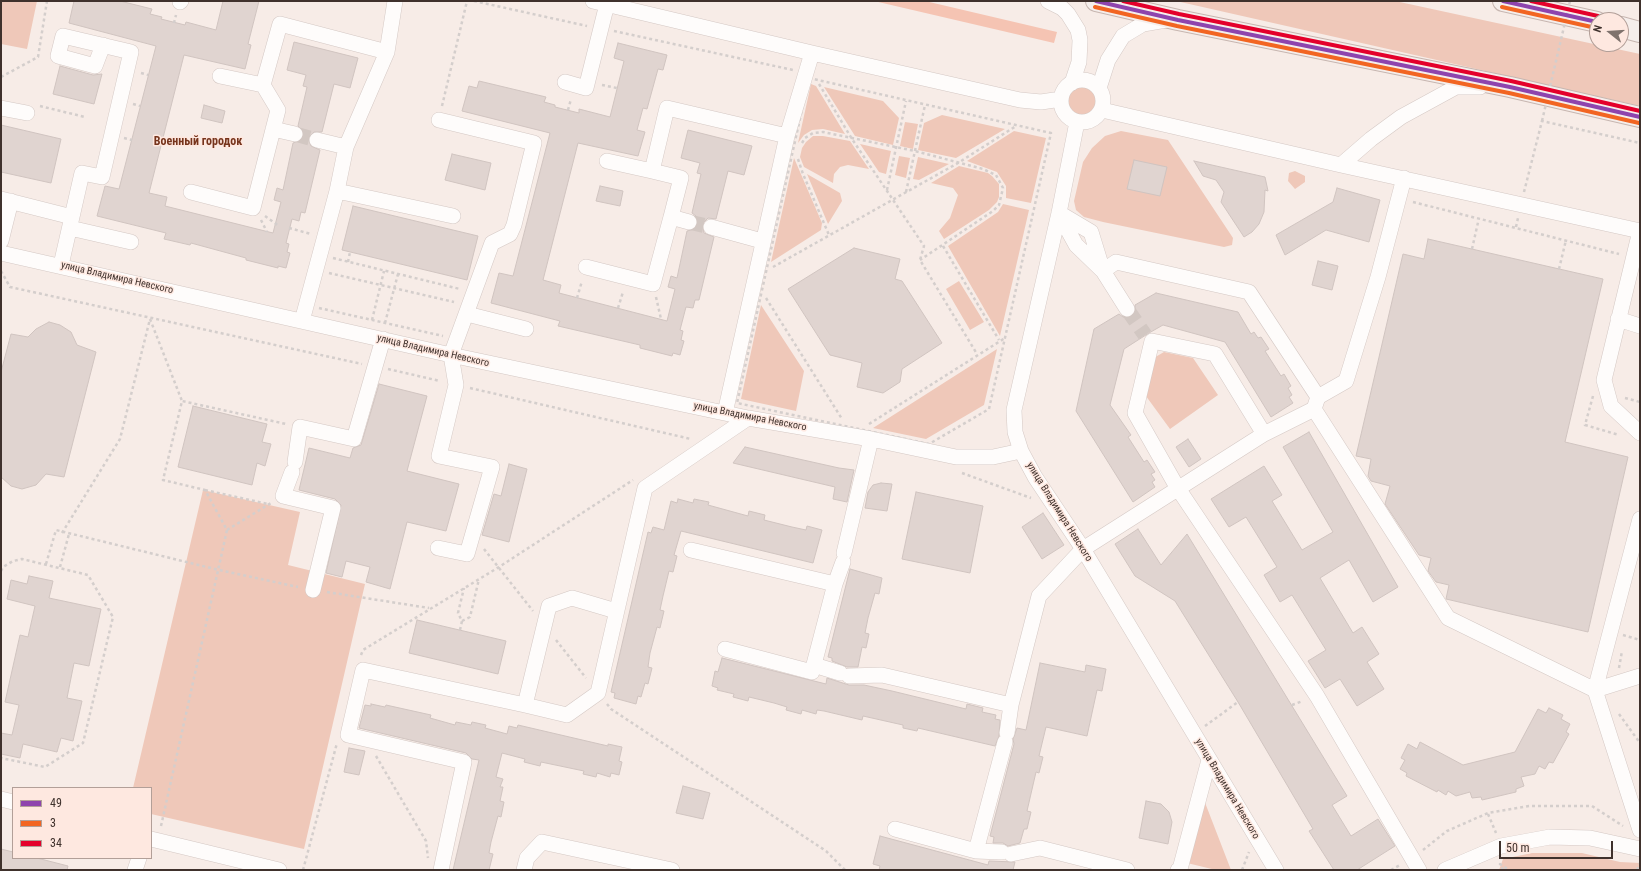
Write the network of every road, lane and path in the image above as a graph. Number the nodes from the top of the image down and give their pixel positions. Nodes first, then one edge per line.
1 (47, 1) edge
2 (395, 1) edge
3 (467, 1) edge
4 (474, 1) edge
5 (1048, 1) edge
6 (1096, 1) edge
7 (1503, 1) edge
8 (1570, 1) edge
9 (600, 2) edge
10 (1178, 20) junction
11 (1589, 20) edge
12 (601, 28) junction
13 (1629, 29) edge
14 (1640, 32) edge
15 (103, 45) dead end
16 (388, 52) junction
17 (812, 53) junction
18 (220, 76) dead end
19 (1, 77) edge
20 (812, 77) junction
21 (564, 82) dead end
22 (1072, 83) junction
23 (263, 85) junction
24 (1510, 87) junction
25 (1099, 88) junction
26 (1061, 99) junction
27 (906, 101) junction
28 (925, 105) junction
29 (1, 108) edge
30 (33, 110) joint
31 (1102, 110) junction
32 (85, 117) dead end
33 (1640, 117) edge
34 (439, 120) joint
35 (1542, 121) junction
36 (1077, 122) junction
37 (1016, 126) junction
38 (273, 129) junction
39 (296, 134) tunnel mouth
40 (787, 136) junction
41 (852, 139) junction
42 (317, 140) tunnel mouth
43 (1640, 143) edge
44 (800, 145) dead end
45 (346, 147) junction
46 (896, 148) junction
47 (915, 152) junction
48 (798, 155) dead end
49 (607, 161) dead end
50 (958, 163) junction
51 (1341, 165) junction
52 (652, 171) junction
53 (1404, 178) junction
54 (887, 190) junction
55 (191, 192) dead end
56 (337, 192) junction
57 (906, 192) junction
58 (1399, 198) junction
59 (6, 200) edge
60 (893, 200) junction
61 (1521, 204) junction
62 (1059, 213) junction
63 (453, 216) dead end
64 (671, 217) junction
65 (1479, 218) junction
66 (71, 222) junction
67 (690, 222) tunnel mouth
68 (711, 227) tunnel mouth
69 (289, 228) dead end
70 (1516, 228) junction
71 (1640, 231) edge
72 (829, 234) junction
73 (325, 237) junction
74 (1566, 240) junction
75 (1, 241) edge
76 (762, 241) junction
77 (131, 242) dead end
78 (943, 246) junction
79 (1472, 249) dead end
80 (350, 252) dead end
81 (1636, 252) edge
82 (1, 253) edge
83 (321, 255) junction
84 (920, 260) junction
85 (348, 262) junction
86 (61, 265) junction
87 (586, 267) dead end
88 (1559, 269) dead end
89 (316, 270) junction
90 (1, 271) edge
91 (384, 271) junction
92 (766, 271) junction
93 (1103, 271) junction
94 (398, 274) junction
95 (653, 284) junction
96 (381, 285) junction
97 (394, 288) junction
98 (761, 291) junction
99 (471, 304) junction
100 (307, 305) junction
101 (1127, 309) tunnel mouth
102 (150, 319) junction
103 (662, 319) dead end
104 (1618, 319) junction
105 (372, 320) junction
106 (302, 321) junction
107 (385, 322) junction
108 (1640, 326) edge
109 (526, 329) dead end
110 (368, 336) junction
111 (1005, 338) junction
112 (383, 339) junction
113 (457, 339) junction
114 (999, 340) junction
115 (977, 354) junction
116 (451, 356) junction
117 (368, 365) junction
118 (456, 385) junction
119 (182, 401) junction
120 (1316, 403) junction
121 (725, 413) junction
122 (748, 418) junction
123 (846, 426) junction
124 (300, 427) junction
125 (1640, 433) edge
126 (866, 434) junction
127 (1264, 434) junction
128 (687, 444) dead end
129 (1021, 451) junction
130 (956, 470) dead end
131 (635, 478) dead end
132 (1177, 487) junction
133 (205, 490) junction
134 (283, 496) junction
135 (1037, 500) dead end
136 (269, 504) junction
137 (1640, 519) edge
138 (226, 530) junction
139 (62, 533) junction
140 (68, 534) junction
141 (438, 548) dead end
142 (1083, 549) junction
143 (691, 550) dead end
144 (46, 564) junction
145 (60, 567) junction
146 (219, 570) junction
147 (1, 571) edge
148 (479, 579) junction
149 (835, 584) junction
150 (464, 588) junction
151 (313, 590) junction
152 (429, 608) junction
153 (616, 611) junction
154 (462, 621) junction
155 (1626, 628) dead end
156 (460, 630) dead end
157 (1624, 642) dead end
158 (725, 649) dead end
159 (1622, 649) dead end
160 (361, 658) dead end
161 (814, 665) junction
162 (1640, 676) edge
163 (1617, 683) junction
164 (1595, 690) junction
165 (1238, 702) dead end
166 (1011, 704) junction
167 (525, 705) junction
168 (611, 709) dead end
169 (1617, 712) dead end
170 (1193, 734) junction
171 (338, 741) dead end
172 (1640, 743) edge
173 (374, 753) dead end
174 (1, 758) edge
175 (1210, 760) junction
176 (1, 799) edge
177 (12, 802) edge
178 (895, 828) dead end
179 (1633, 829) edge
180 (154, 839) edge
181 (1250, 848) dead end
182 (1640, 849) edge
183 (976, 851) junction
184 (139, 859) edge
185 (1640, 863) edge
186 (1416, 864) edge
187 (435, 866) edge
188 (135, 870) edge
189 (279, 870) edge
190 (302, 870) edge
191 (524, 870) edge
192 (672, 870) edge
193 (845, 870) edge
194 (1127, 870) edge
195 (1178, 870) edge
196 (1242, 870) edge
197 (1276, 870) edge
198 (1391, 870) edge
199 (1445, 870) edge
200 (1503, 870) edge
201 (1509, 870) edge
202 (1637, 870) edge

1 - 19 path
2 - 16 street
3 - 34 path
4 - 12 path
5 - 22 street
6 - 10 main road
7 - 11 main road
8 - 35 path, bridge
9 - 12 street
9 - 17 street
10 - 24 main road
10 - 25 street
12 - 20 path
12 - 21 street
13 - 14 main road
15 - 66 street
16 - 23 street
16 - 45 street
17 - 20 street
17 - 26 street
18 - 23 street
20 - 27 path
20 - 40 street
20 - 41 path
20 - 92 path
22 - 25 street
22 - 26 street
23 - 38 street
24 - 33 main road
24 - 51 street
25 - 31 street
26 - 36 street
27 - 28 path
27 - 46 path
28 - 37 path
28 - 47 path
29 - 30 street
30 - 32 path
31 - 36 street
31 - 51 street
34 - 99 street
35 - 43 path
35 - 61 path
36 - 62 street
37 - 50 path
37 - 111 path
38 - 39 street
38 - 55 street
40 - 52 street
40 - 76 street
41 - 44 path
41 - 46 path
41 - 54 path
42 - 45 street
45 - 56 street
46 - 47 path
46 - 54 path
47 - 50 path
47 - 57 path
48 - 72 path
49 - 52 street
50 - 57 path
50 - 78 path
51 - 53 street
52 - 64 street
53 - 58 street
53 - 61 street
54 - 60 path
56 - 63 street
56 - 73 street
57 - 60 path
58 - 65 path
58 - 120 street
59 - 66 street
59 - 75 street
60 - 72 path
60 - 84 path
61 - 70 path
61 - 71 street
62 - 93 street
62 - 129 street
64 - 67 street
64 - 95 street
65 - 70 path
65 - 79 path
66 - 77 street
66 - 86 street
68 - 76 street
69 - 73 path
70 - 74 path
71 - 81 street
72 - 92 path
73 - 83 street
74 - 81 path
74 - 88 path
76 - 121 street
78 - 84 path
78 - 114 path
80 - 85 path
81 - 104 street
82 - 86 street, улица Владимира Невского
83 - 85 path
83 - 89 street
84 - 115 path
85 - 91 path
86 - 106 street, улица Владимира Невского
87 - 95 street
89 - 96 path
89 - 100 street
90 - 102 path
91 - 94 path
91 - 96 path
92 - 98 path
93 - 101 street
93 - 120 street
94 - 97 path
94 - 99 path
95 - 103 path
96 - 97 path
96 - 105 path
97 - 99 path
97 - 107 path
98 - 123 path
98 - 123 path
99 - 109 street
99 - 113 street
100 - 105 path
100 - 106 street
102 - 117 path
102 - 119 path
102 - 139 path
104 - 108 street
104 - 125 street
105 - 107 path
105 - 110 path
106 - 110 street, улица Владимира Невского
107 - 113 path
110 - 112 street, улица Владимира Невского
110 - 117 path
111 - 114 path
111 - 126 path
112 - 116 street, улица Владимира Невского
112 - 117 street
113 - 116 street
114 - 115 path
115 - 126 path
116 - 118 street
116 - 121 street, улица Владимира Невского
117 - 118 path
117 - 124 street
118 - 128 path
118 - 141 street
119 - 124 path
119 - 133 path
120 - 127 street
120 - 164 street
121 - 122 street, улица Владимира Невского
122 - 126 street, улица Владимира Невского
122 - 153 street
123 - 126 path
124 - 134 street
126 - 129 street, улица Владимира Невского
126 - 149 street
127 - 132 street
127 - 132 street
129 - 142 street, улица Владимира Невского
130 - 135 path
131 - 148 path
132 - 142 street
132 - 186 street
133 - 136 path
133 - 138 path
134 - 136 path
134 - 151 street
136 - 138 path
137 - 164 street
138 - 146 path
139 - 140 path
139 - 144 path
140 - 145 path
140 - 146 path
142 - 166 street
142 - 170 street, улица Владимира Невского
143 - 149 street
144 - 145 path
144 - 147 path
145 - 174 path
146 - 151 path
146 - 180 path
148 - 150 path
148 - 154 path
149 - 161 street
150 - 152 path
150 - 154 path
151 - 152 path
152 - 160 path
153 - 167 street
153 - 167 street
154 - 156 path
155 - 157 path
158 - 161 street
159 - 163 path
161 - 166 street
162 - 163 street
163 - 164 street
164 - 179 street
165 - 170 path
166 - 183 street
167 - 187 street
168 - 193 path
169 - 172 path
170 - 175 street, улица Владимира Невского
171 - 190 path
173 - 187 path
175 - 195 street
175 - 197 street, улица Владимира Невского
176 - 177 street
178 - 183 street
179 - 186 path
180 - 189 street
181 - 196 path
182 - 199 street
183 - 194 street
184 - 188 street
185 - 202 path
186 - 198 path
191 - 192 street
200 - 201 path

